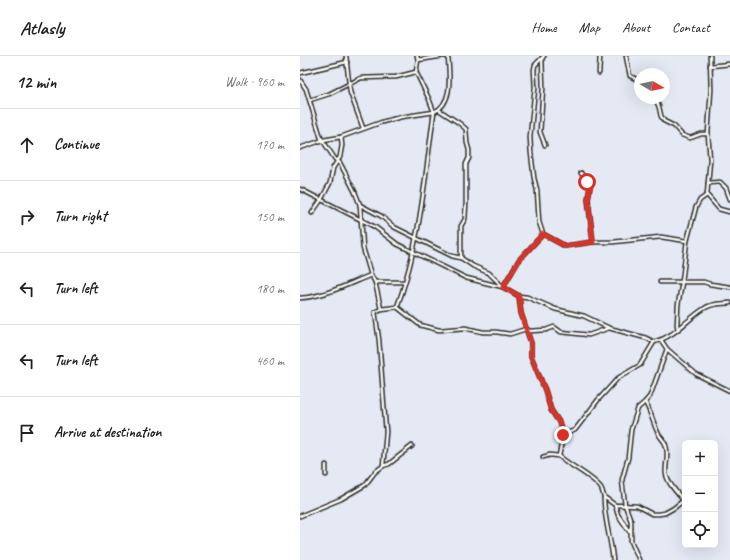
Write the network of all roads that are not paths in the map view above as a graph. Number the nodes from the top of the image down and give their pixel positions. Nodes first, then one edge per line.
1 (346, 56) edge
2 (417, 56) edge
3 (444, 56) edge
4 (448, 56) edge
5 (600, 56) edge
6 (626, 56) edge
7 (710, 56) edge
8 (543, 57) edge
9 (418, 60) junction
10 (347, 62) junction
11 (730, 64) edge
12 (710, 66) junction
13 (416, 72) junction
14 (300, 73) edge
15 (599, 73) dead end
16 (634, 78) edge
17 (300, 80) edge
18 (349, 84) junction
19 (310, 100) junction
20 (658, 104) edge
21 (439, 110) junction
22 (434, 112) junction
23 (363, 128) junction
24 (708, 134) junction
25 (341, 136) junction
26 (323, 140) junction
27 (545, 146) dead end
28 (300, 148) edge
29 (337, 161) junction
30 (581, 173) dead end
31 (708, 183) junction
32 (300, 189) edge
33 (707, 195) junction
34 (730, 199) edge
35 (322, 200) junction
36 (360, 205) junction
37 (730, 212) edge
38 (312, 213) dead end
39 (362, 221) junction
40 (543, 234) junction
41 (416, 237) junction
42 (687, 241) junction
43 (593, 242) junction
44 (413, 252) junction
45 (461, 258) junction
46 (371, 275) junction
47 (375, 282) junction
48 (404, 282) junction
49 (660, 282) dead end
50 (682, 282) junction
51 (503, 287) junction
52 (730, 287) edge
53 (519, 296) junction
54 (300, 298) edge
55 (730, 303) edge
56 (397, 307) junction
57 (381, 309) junction
58 (609, 328) junction
59 (526, 329) junction
60 (678, 329) junction
61 (661, 340) junction
62 (654, 342) junction
63 (667, 349) junction
64 (730, 391) edge
65 (645, 402) junction
66 (563, 435) junction
67 (412, 446) dead end
68 (559, 456) junction
69 (543, 457) dead end
70 (326, 465) dead end
71 (383, 466) junction
72 (326, 475) dead end
73 (604, 497) junction
74 (682, 498) edge
75 (682, 502) edge
76 (615, 505) junction
77 (625, 505) junction
78 (300, 516) edge
79 (631, 528) junction
80 (613, 560) edge
81 (639, 560) edge

1 - 10 street
2 - 9 street
3 - 9 street
4 - 21 street
5 - 15 street
6 - 16 street
7 - 12 street
8 - 27 street
8 - 40 street
9 - 13 street
10 - 14 street
10 - 18 street
11 - 12 street
12 - 24 street
13 - 18 street
13 - 22 street
17 - 19 street
18 - 19 street
18 - 23 street
19 - 26 street
20 - 24 street
21 - 22 street
21 - 45 street
22 - 23 street
22 - 41 street
23 - 25 street
24 - 31 street
25 - 26 street
25 - 29 street
26 - 28 street
26 - 29 street
29 - 35 street
29 - 36 street
30 - 43 street
31 - 33 street
31 - 34 street
32 - 35 street
33 - 37 street
33 - 42 street
35 - 38 street
35 - 39 street
36 - 39 street
36 - 41 street
39 - 44 street
39 - 46 street
40 - 43 street
40 - 51 street
41 - 44 street
41 - 45 street
42 - 43 street
42 - 50 street
44 - 48 street
44 - 51 street
45 - 51 street
46 - 47 street
46 - 54 street
47 - 48 street
47 - 57 street
48 - 56 street
49 - 50 street
50 - 52 street
50 - 60 street
51 - 53 street
53 - 58 street
53 - 59 street
55 - 60 street
56 - 57 street
56 - 59 street
57 - 71 street
58 - 59 street
58 - 62 street
59 - 66 street
60 - 61 street
61 - 62 street
61 - 63 street
62 - 66 street
63 - 64 street
63 - 65 street
65 - 74 street
65 - 77 street
66 - 68 street
67 - 71 street
68 - 69 street
68 - 73 street
70 - 72 street
71 - 78 street
73 - 76 street
73 - 80 street
75 - 77 street
76 - 77 street
76 - 79 street
77 - 79 street
79 - 81 street

